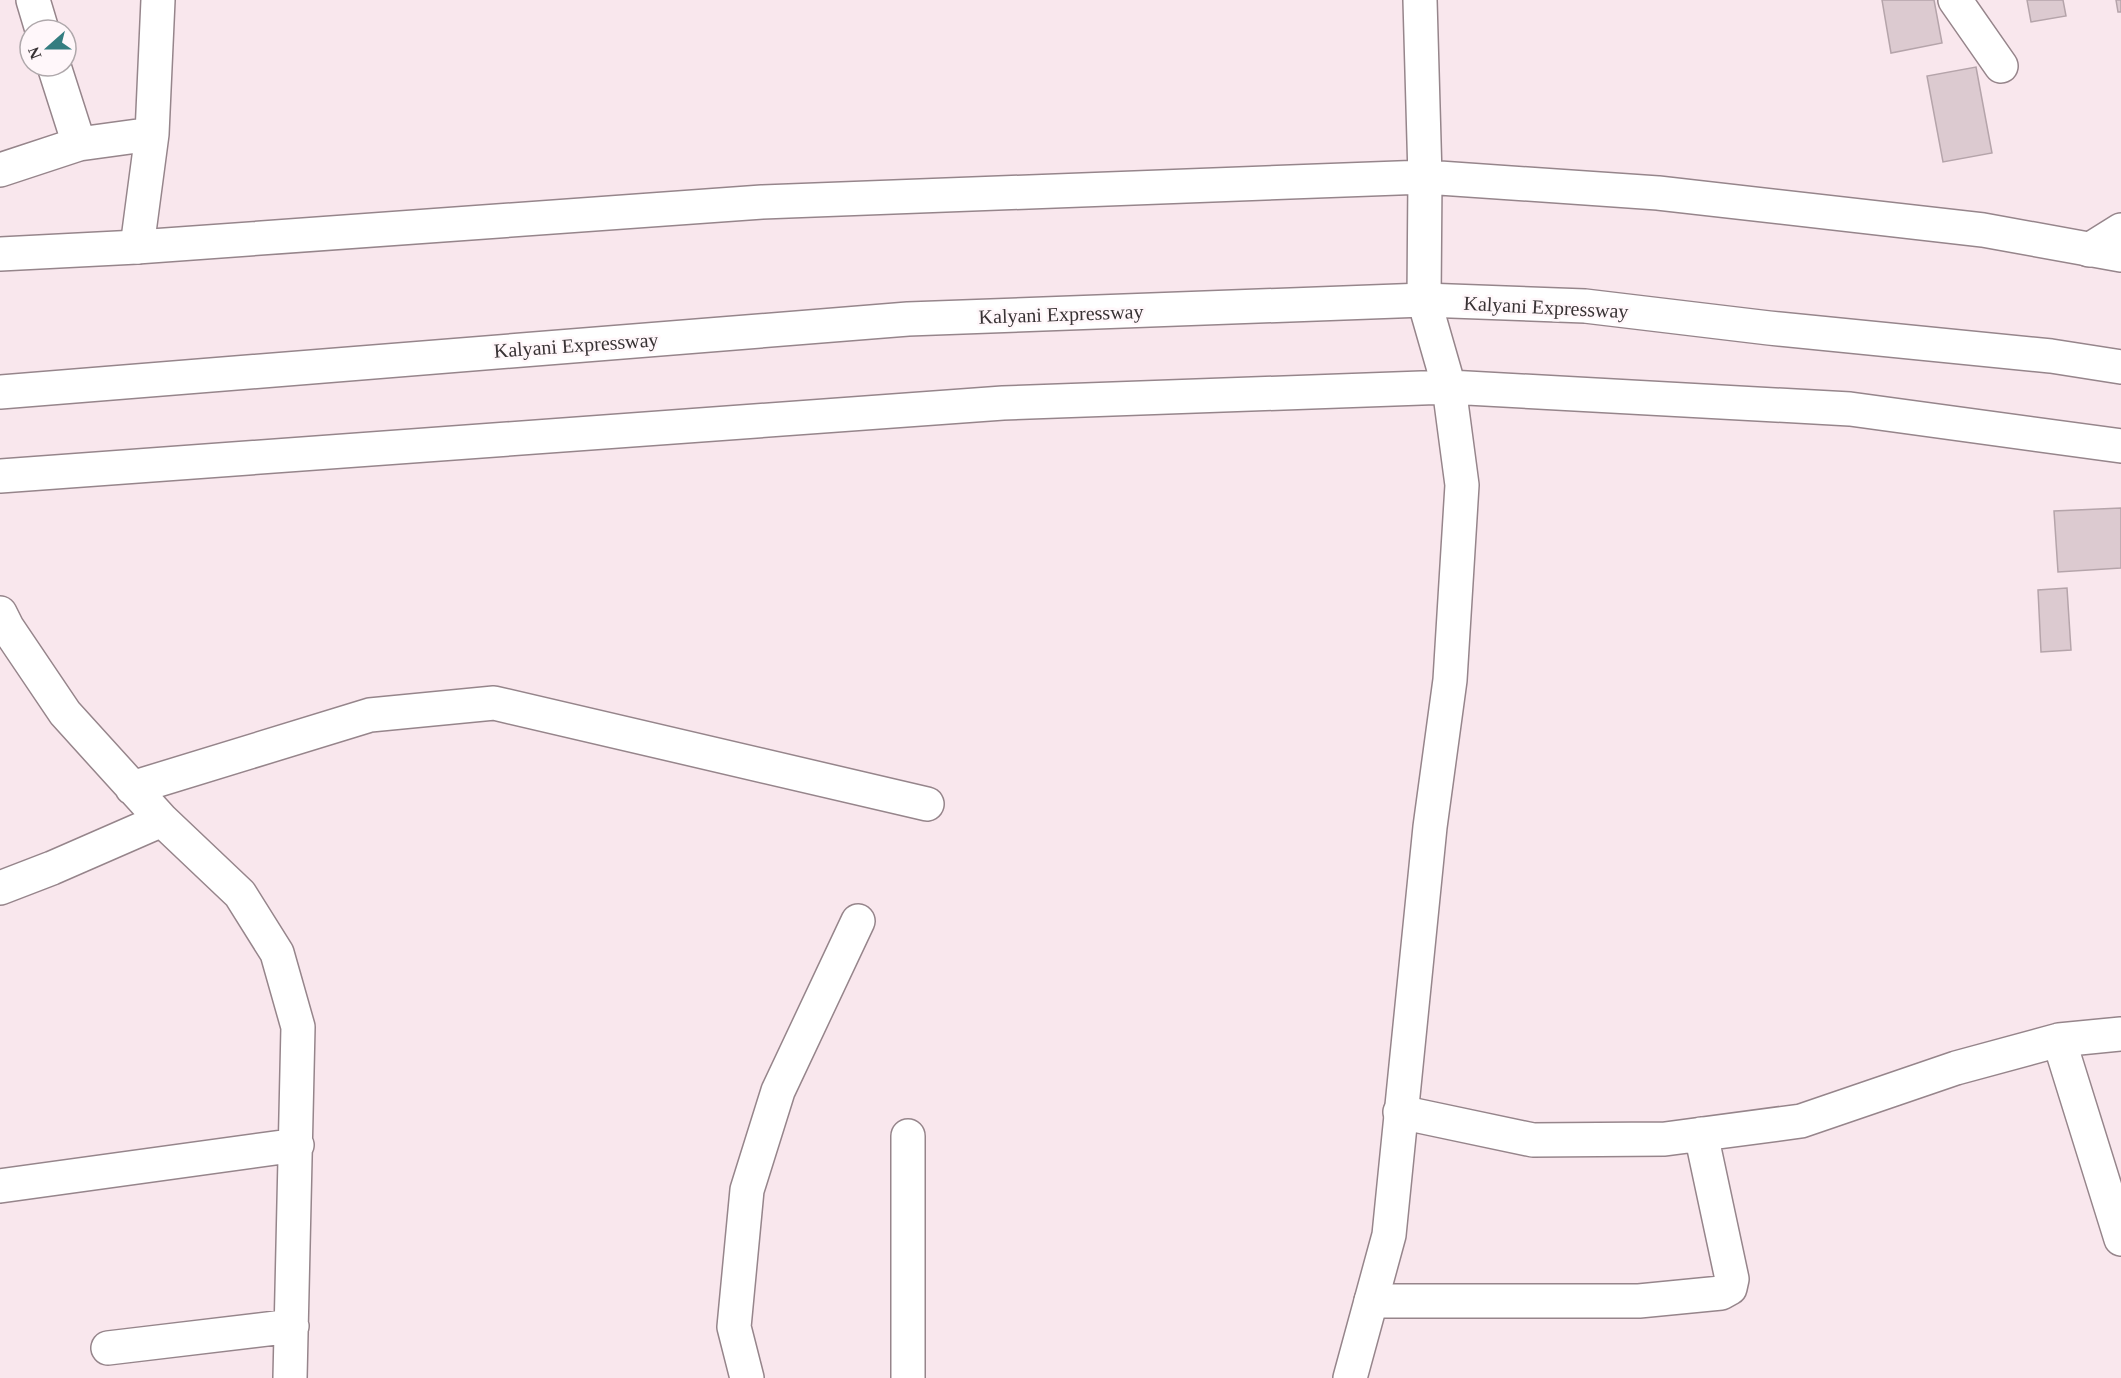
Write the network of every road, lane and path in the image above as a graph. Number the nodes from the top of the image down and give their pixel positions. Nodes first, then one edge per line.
1 (33, 0) edge
2 (159, 0) edge
3 (1420, 0) edge
4 (1956, 0) edge
5 (38, 18) edge
6 (2001, 66) dead end
7 (58, 78) edge
8 (152, 134) junction
9 (79, 144) junction
10 (0, 170) edge
11 (1425, 177) junction
12 (2121, 230) edge
13 (137, 247) junction
14 (2089, 250) junction
15 (0, 254) edge
16 (2121, 255) edge
17 (1424, 300) junction
18 (2121, 366) edge
19 (1449, 387) junction
20 (0, 392) edge
21 (2121, 446) edge
22 (0, 476) edge
23 (0, 613) edge
24 (132, 788) junction
25 (927, 804) dead end
26 (162, 820) junction
27 (0, 888) edge
28 (858, 921) dead end
29 (2121, 1034) edge
30 (2059, 1040) junction
31 (1400, 1112) junction
32 (1701, 1134) junction
33 (908, 1136) dead end
34 (297, 1145) junction
35 (0, 1186) edge
36 (2121, 1239) edge
37 (1371, 1301) junction
38 (292, 1326) junction
39 (108, 1348) dead end
40 (290, 1378) edge
41 (747, 1378) edge
42 (908, 1378) edge
43 (1350, 1378) edge

1 - 5 main road
2 - 8 main road
3 - 11 main road
4 - 6 main road
7 - 9 main road
8 - 9 main road
8 - 13 main road
9 - 10 main road
11 - 13 main road
11 - 14 main road
11 - 17 main road
12 - 14 main road
13 - 15 main road
14 - 16 main road
17 - 18 main road, Kalyani Expressway
17 - 19 main road
17 - 20 main road, Kalyani Expressway
19 - 21 main road
19 - 22 main road
19 - 31 main road
23 - 24 main road
24 - 25 main road
24 - 26 main road
26 - 27 main road
26 - 34 main road
28 - 41 main road
29 - 30 main road
30 - 32 main road
30 - 36 main road
31 - 32 main road
31 - 37 main road
32 - 37 main road
33 - 42 main road
34 - 35 main road
34 - 38 main road
37 - 43 main road
38 - 39 main road
38 - 40 main road

